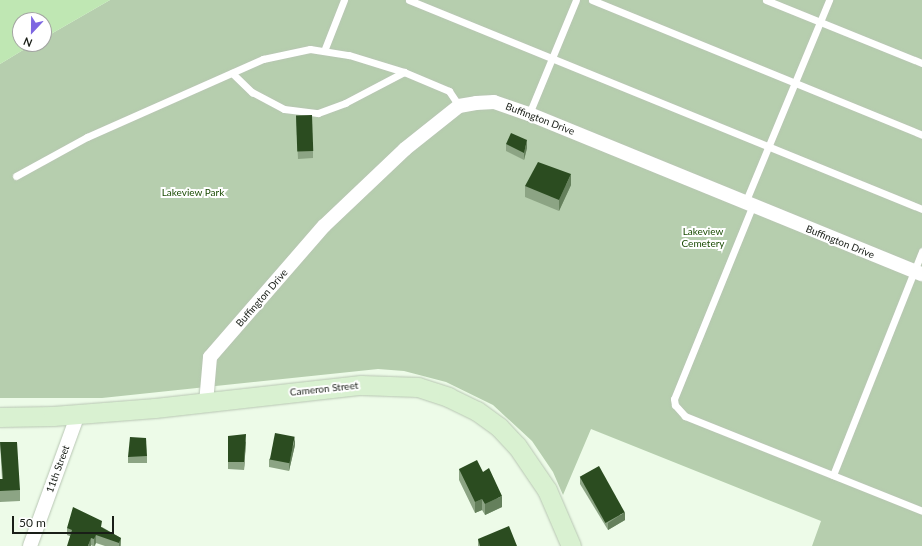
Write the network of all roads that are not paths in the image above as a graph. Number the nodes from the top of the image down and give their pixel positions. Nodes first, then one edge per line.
1 (344, 0) edge
2 (409, 0) edge
3 (576, 0) edge
4 (592, 0) edge
5 (766, 0) edge
6 (829, 0) edge
7 (819, 22) junction
8 (324, 51) junction
9 (552, 58) junction
10 (922, 63) edge
11 (404, 72) junction
12 (232, 73) junction
13 (794, 83) junction
14 (459, 106) junction
15 (529, 114) junction
16 (922, 135) edge
17 (769, 146) junction
18 (16, 176) dead end
19 (749, 205) junction
20 (922, 208) edge
21 (922, 251) edge
22 (918, 273) edge
23 (206, 403) junction
24 (78, 414) junction
25 (0, 417) edge
26 (833, 475) junction
27 (922, 511) edge
28 (30, 546) edge
29 (571, 546) edge

1 - 8 lane
2 - 9 lane
3 - 9 lane
4 - 13 lane
5 - 7 lane
6 - 7 lane
7 - 10 lane
7 - 13 lane
8 - 11 lane
8 - 12 lane
9 - 15 lane
9 - 17 lane
11 - 12 lane
11 - 14 lane
12 - 18 lane
13 - 16 lane
13 - 17 lane
14 - 15 street, Buffington Drive
14 - 23 street, Buffington Drive
15 - 19 street, Buffington Drive
17 - 19 lane
17 - 20 lane
19 - 22 street, Buffington Drive
19 - 26 lane
21 - 22 lane
22 - 26 lane
23 - 24 main road, Cameron Street
23 - 29 main road, Cameron Street
24 - 25 main road, Cameron Street
24 - 28 street, 11th Street
26 - 27 lane

